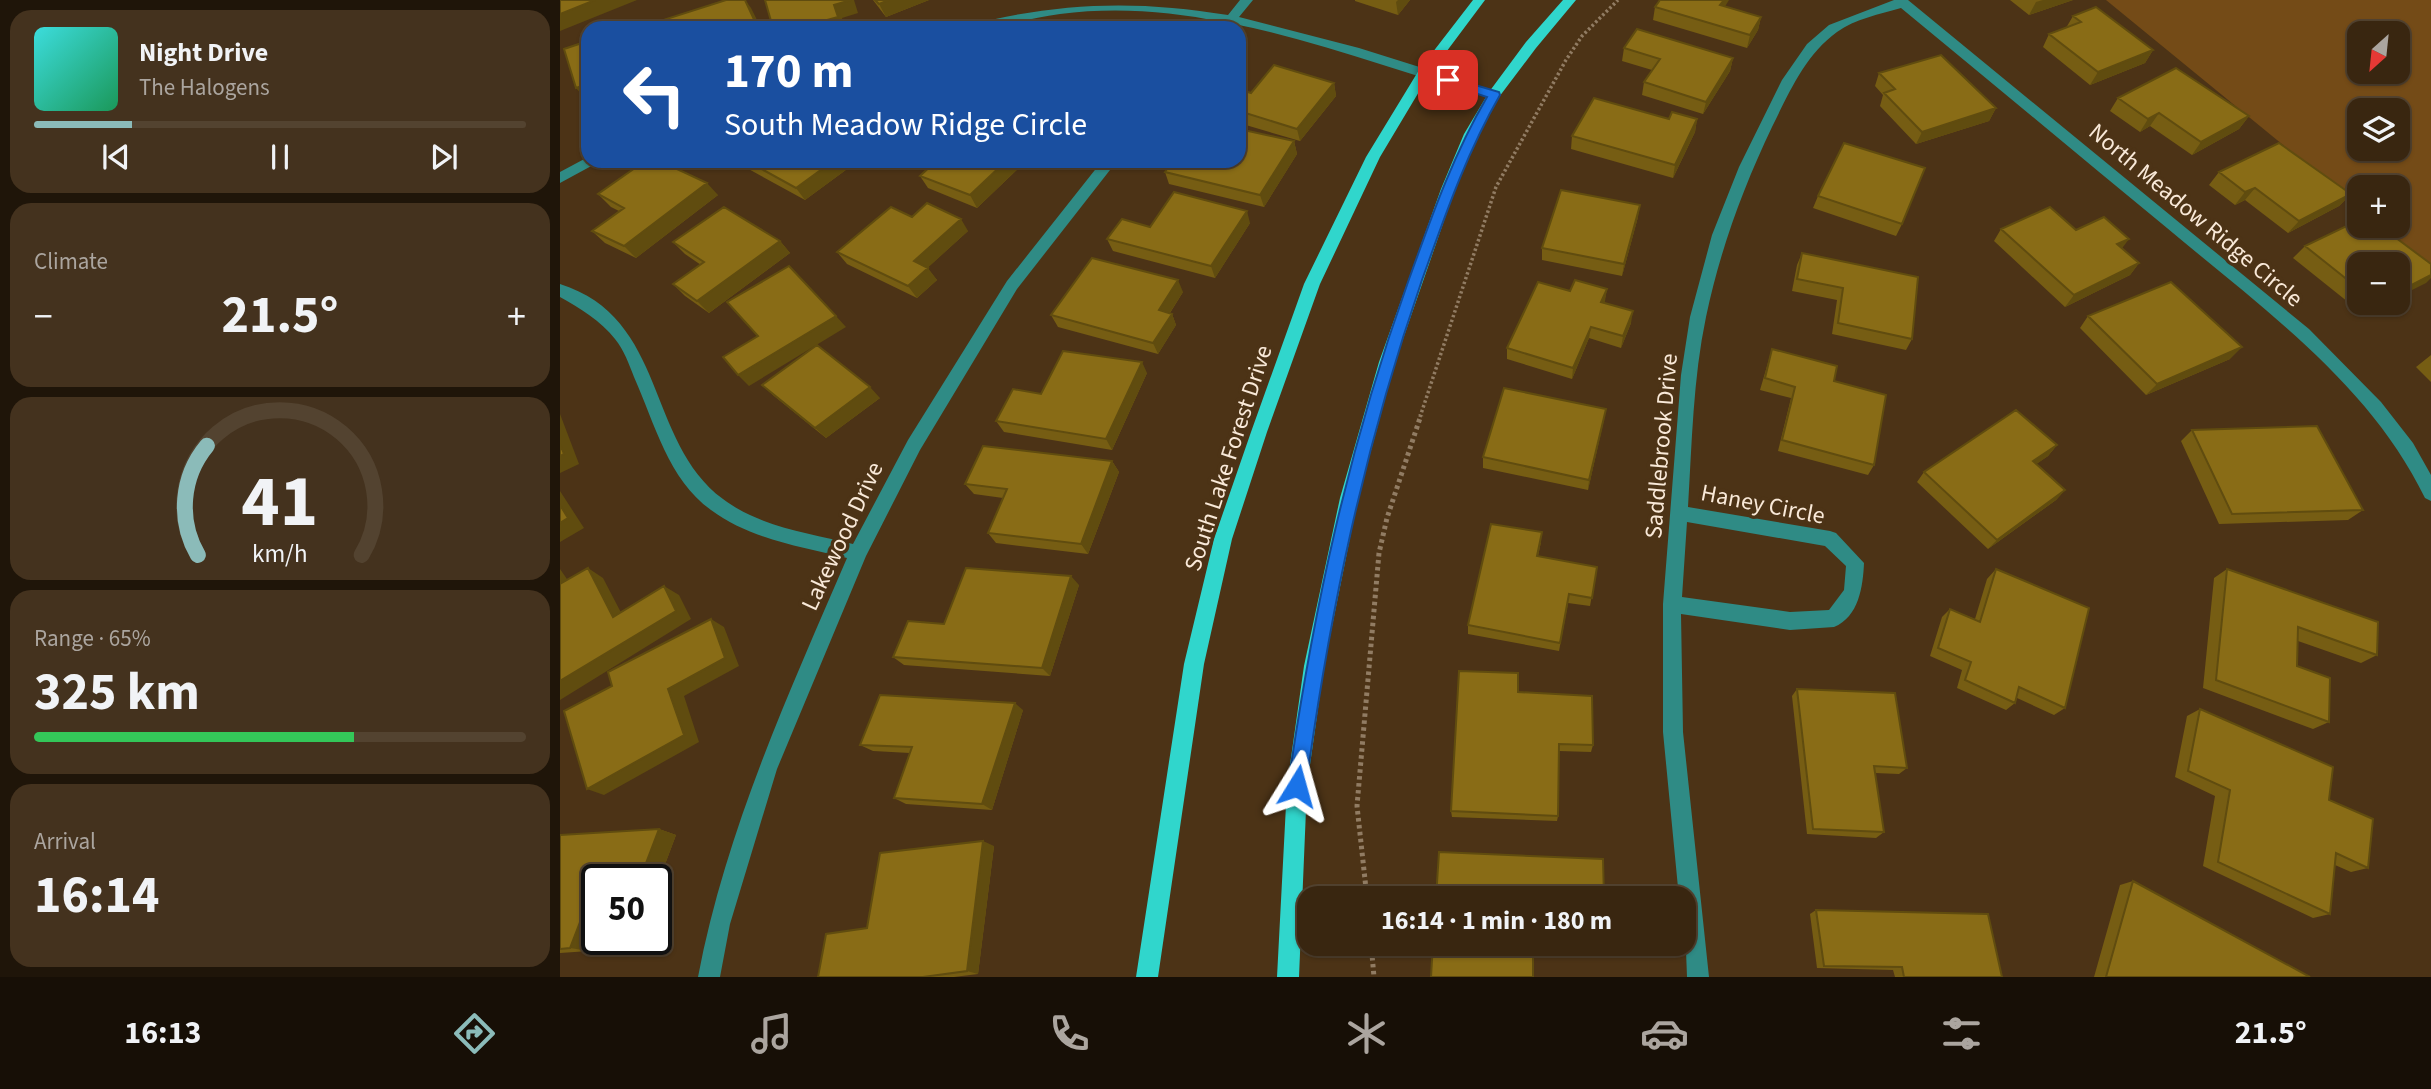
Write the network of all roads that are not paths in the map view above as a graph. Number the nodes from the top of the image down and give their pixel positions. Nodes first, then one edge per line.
1 (1247, 0) edge
2 (1479, 0) edge
3 (1570, 0) edge
4 (1902, 1) edge
5 (1004, 21) edge
6 (1216, 21) edge
7 (1230, 21) edge
8 (1246, 29) edge
9 (1424, 73) junction
10 (1494, 95) junction
11 (581, 166) edge
12 (1104, 168) edge
13 (560, 178) edge
14 (560, 290) edge
15 (2431, 493) edge
16 (1681, 513) junction
17 (858, 553) junction
18 (1672, 604) junction
19 (709, 977) edge
20 (1147, 977) edge
21 (1288, 977) edge
22 (1698, 977) edge

1 - 7 street
2 - 9 main road, South Lake Forest Drive
3 - 10 main road
4 - 15 street, North Meadow Ridge Circle
4 - 16 street, Saddlebrook Drive
5 - 6 street
8 - 9 street
9 - 10 street
9 - 20 main road, South Lake Forest Drive
10 - 21 main road
11 - 13 street
12 - 17 street, Lakewood Drive
14 - 17 street
16 - 18 street, Saddlebrook Drive
16 - 18 street, Haney Circle
17 - 19 street, Lakewood Drive
18 - 22 street, Saddlebrook Drive

